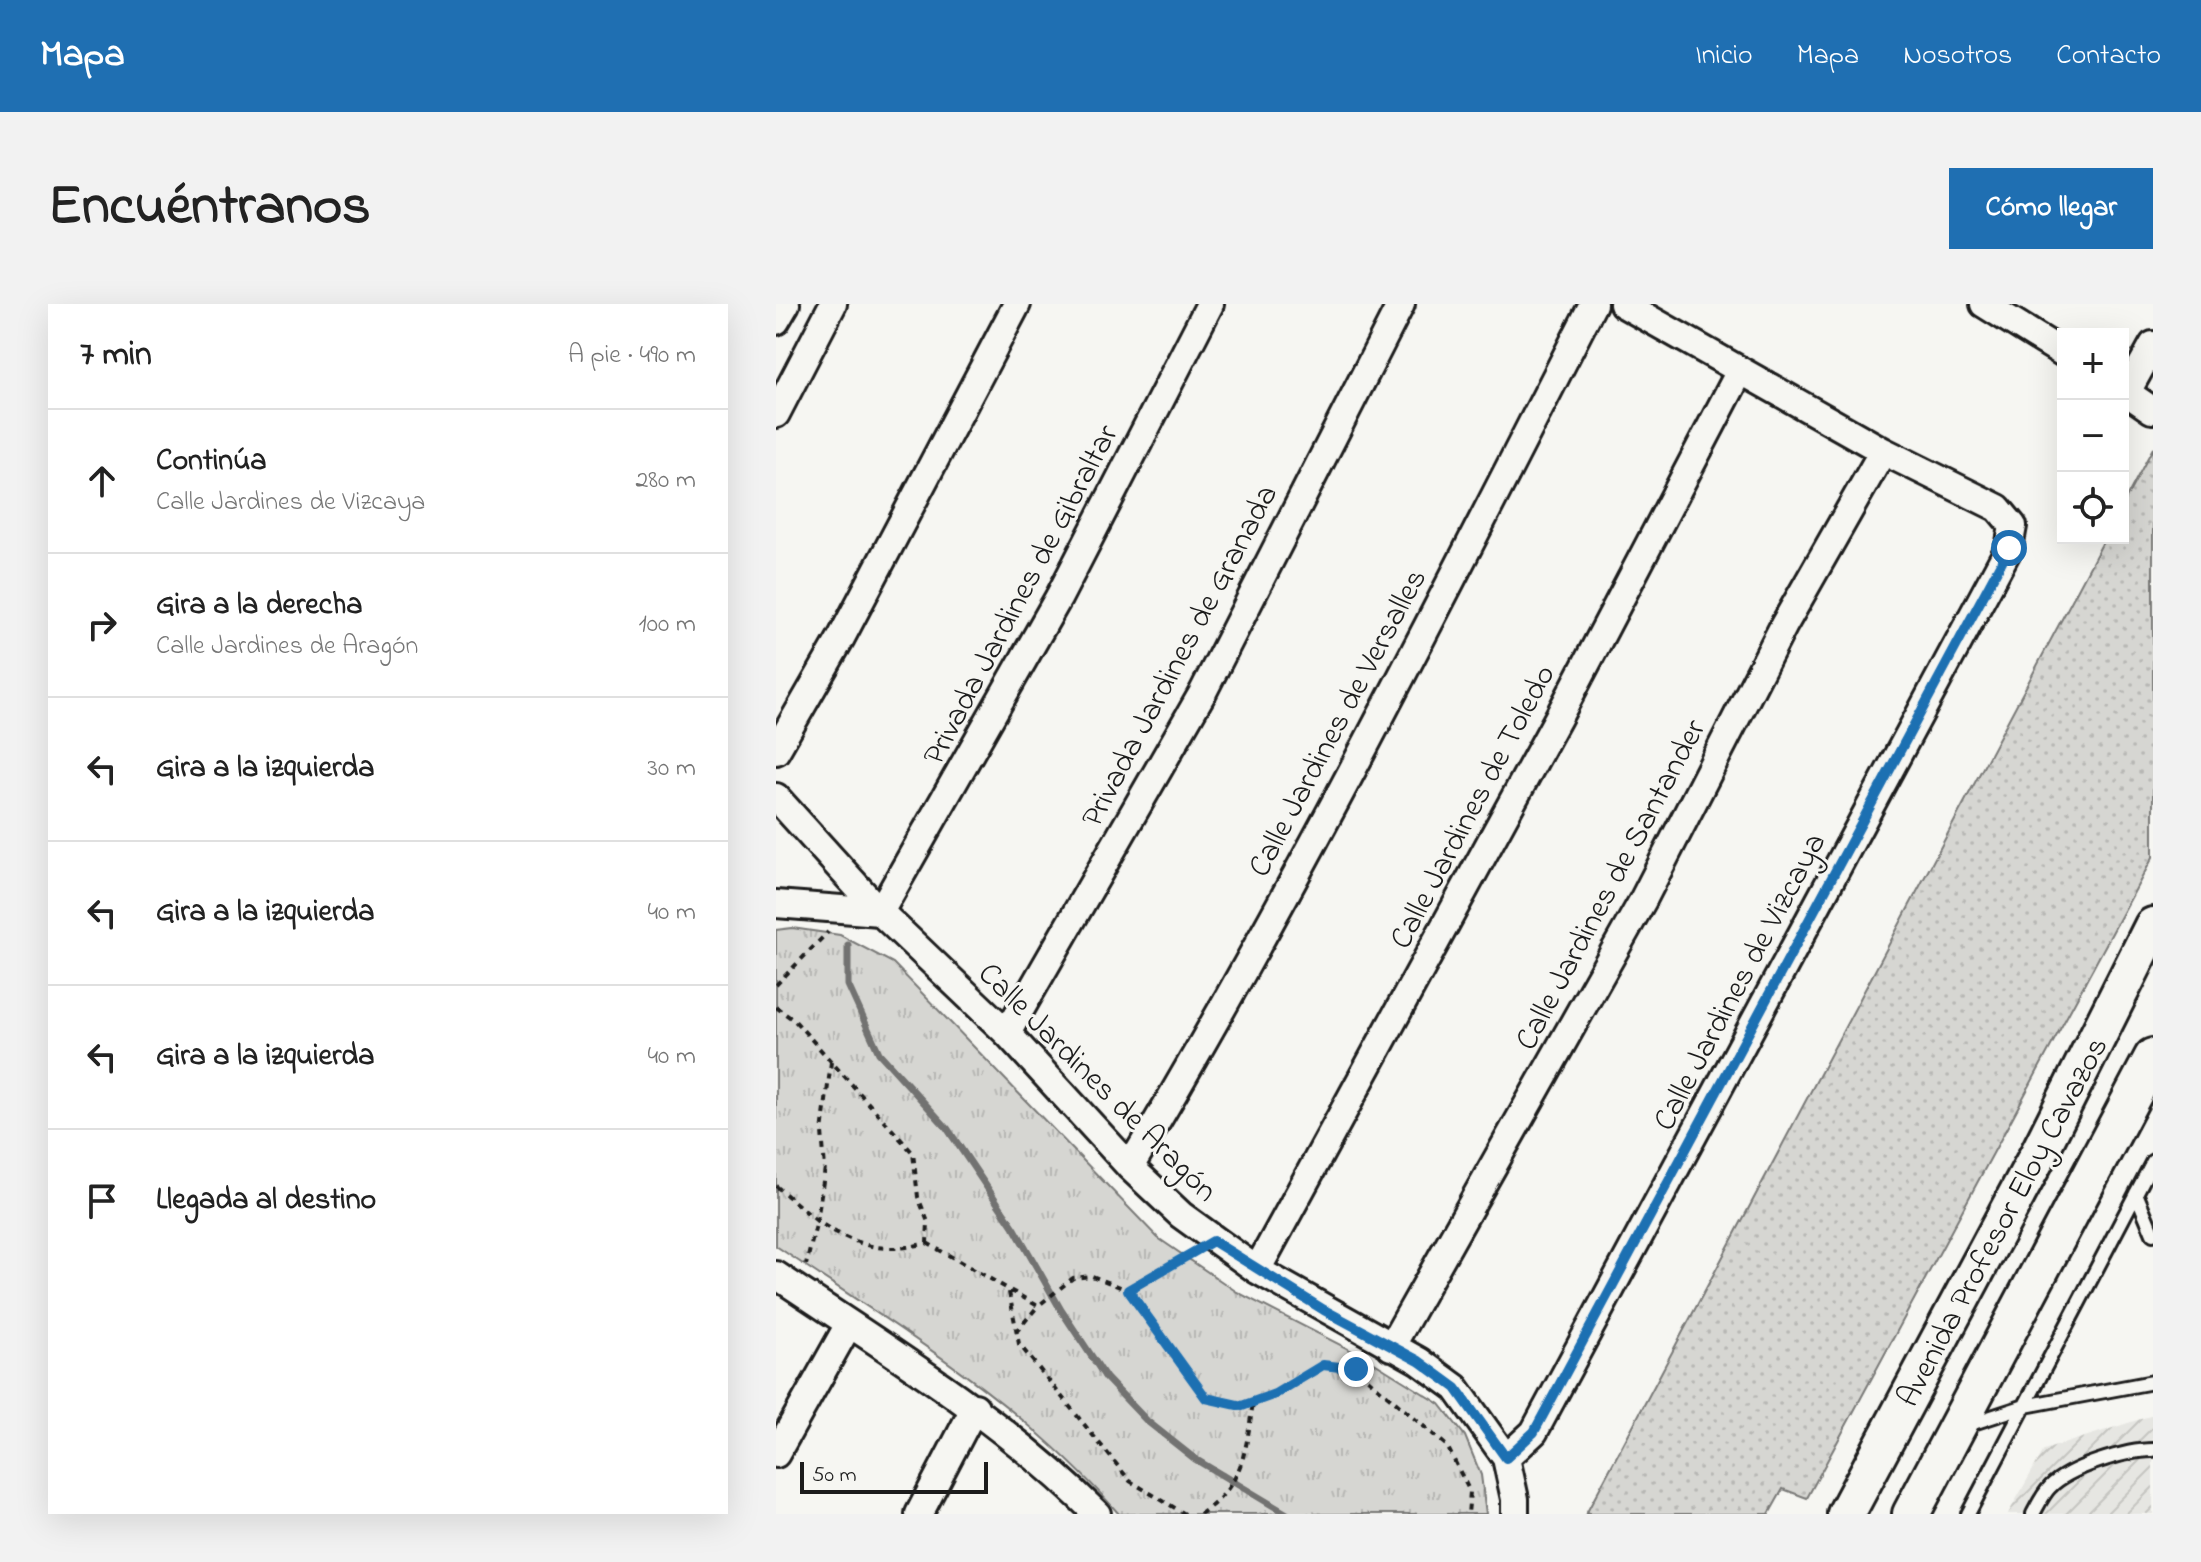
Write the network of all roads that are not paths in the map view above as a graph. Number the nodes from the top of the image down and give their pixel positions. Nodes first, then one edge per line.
1 (786, 304) edge
2 (833, 304) edge
3 (1017, 304) edge
4 (1210, 304) edge
5 (1401, 304) edge
6 (1593, 304) edge
7 (1623, 304) edge
8 (1984, 304) edge
9 (776, 321) edge
10 (2153, 345) edge
11 (2057, 349) edge
12 (1740, 371) junction
13 (2129, 384) edge
14 (2129, 394) edge
15 (2152, 410) edge
16 (776, 414) edge
17 (1883, 451) junction
18 (776, 751) edge
19 (776, 797) edge
20 (776, 904) edge
21 (880, 912) junction
22 (2153, 926) edge
23 (1007, 1033) junction
24 (2153, 1057) edge
25 (2046, 1138) junction
26 (2153, 1161) edge
27 (2097, 1163) junction
28 (1130, 1167) junction
29 (2136, 1193) junction
30 (2153, 1234) edge
31 (1257, 1270) junction
32 (776, 1275) edge
33 (849, 1324) junction
34 (1391, 1347) junction
35 (2153, 1382) edge
36 (2025, 1406) junction
37 (975, 1407) junction
38 (1956, 1428) junction
39 (2153, 1450) edge
40 (776, 1454) edge
41 (1506, 1458) junction
42 (919, 1514) edge
43 (1097, 1514) edge
44 (1515, 1514) edge
45 (1846, 1514) edge
46 (1911, 1514) edge
47 (1968, 1514) edge
48 (2033, 1514) edge

1 - 9 street
2 - 16 street
3 - 18 street
4 - 21 street, Privada Jardines de Gibraltar
5 - 23 street, Privada Jardines de Granada
6 - 28 street, Calle Jardines de Versalles
7 - 12 street
8 - 11 street
10 - 13 street
12 - 17 street
12 - 31 street, Calle Jardines de Toledo
14 - 15 street
17 - 34 street, Calle Jardines de Santander
17 - 41 street, Calle Jardines de Vizcaya
19 - 21 street, Calle Jardines de Aragón
20 - 21 street
21 - 23 street, Calle Jardines de Aragón
22 - 25 main road, Avenida Profesor Eloy Cavazos
23 - 28 street, Calle Jardines de Aragón
24 - 27 main road, Avenida Profesor Eloy Cavazos
25 - 27 main road
25 - 45 main road, Avenida Profesor Eloy Cavazos
26 - 29 lane
27 - 38 main road, Avenida Profesor Eloy Cavazos
28 - 31 street, Calle Jardines de Aragón
29 - 30 lane
29 - 36 lane
31 - 34 street, Calle Jardines de Aragón
32 - 33 street
33 - 37 street
33 - 40 street
34 - 41 street, Calle Jardines de Aragón
35 - 36 lane
36 - 38 lane
36 - 47 lane
37 - 42 street
37 - 43 street
38 - 46 main road, Avenida Profesor Eloy Cavazos
39 - 48 lane
41 - 44 street, Calle Jardines de Aragón

